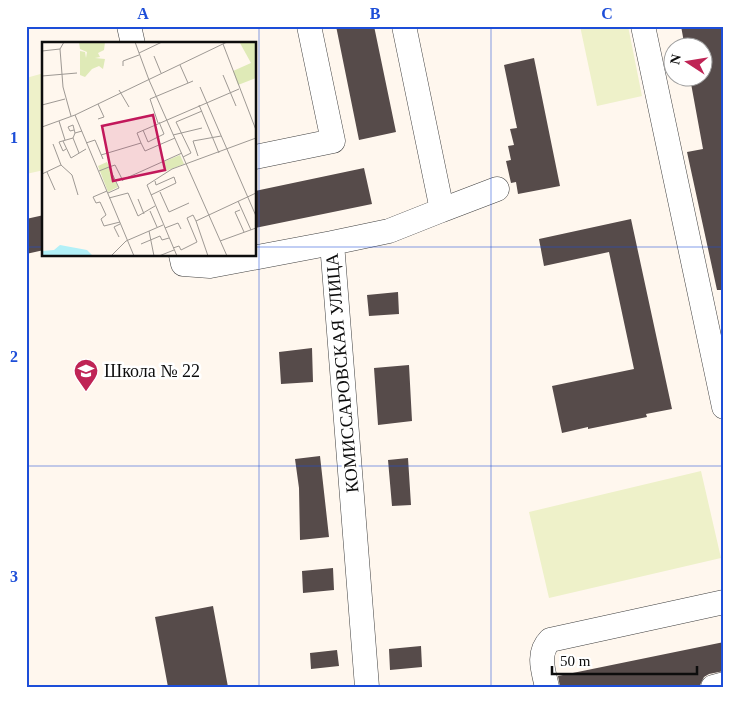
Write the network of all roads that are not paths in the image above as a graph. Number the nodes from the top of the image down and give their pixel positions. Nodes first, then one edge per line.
1 (129, 26) edge
2 (309, 26) edge
3 (404, 26) edge
4 (643, 26) edge
5 (133, 42) edge
6 (256, 157) edge
7 (497, 189) dead end
8 (442, 210) junction
9 (332, 243) junction
10 (181, 256) edge
11 (724, 407) edge
12 (724, 602) edge
13 (724, 684) edge
14 (367, 687) edge
15 (547, 687) edge
16 (714, 687) edge

1 - 5 street
2 - 6 street
3 - 8 street
4 - 11 street
7 - 8 street, КОМИССАРОВСКАЯ УЛИЦА
8 - 9 street, КОМИССАРОВСКАЯ УЛИЦА
9 - 10 street
9 - 14 street, КОМИССАРОВСКАЯ УЛИЦА
12 - 15 street
13 - 16 street

